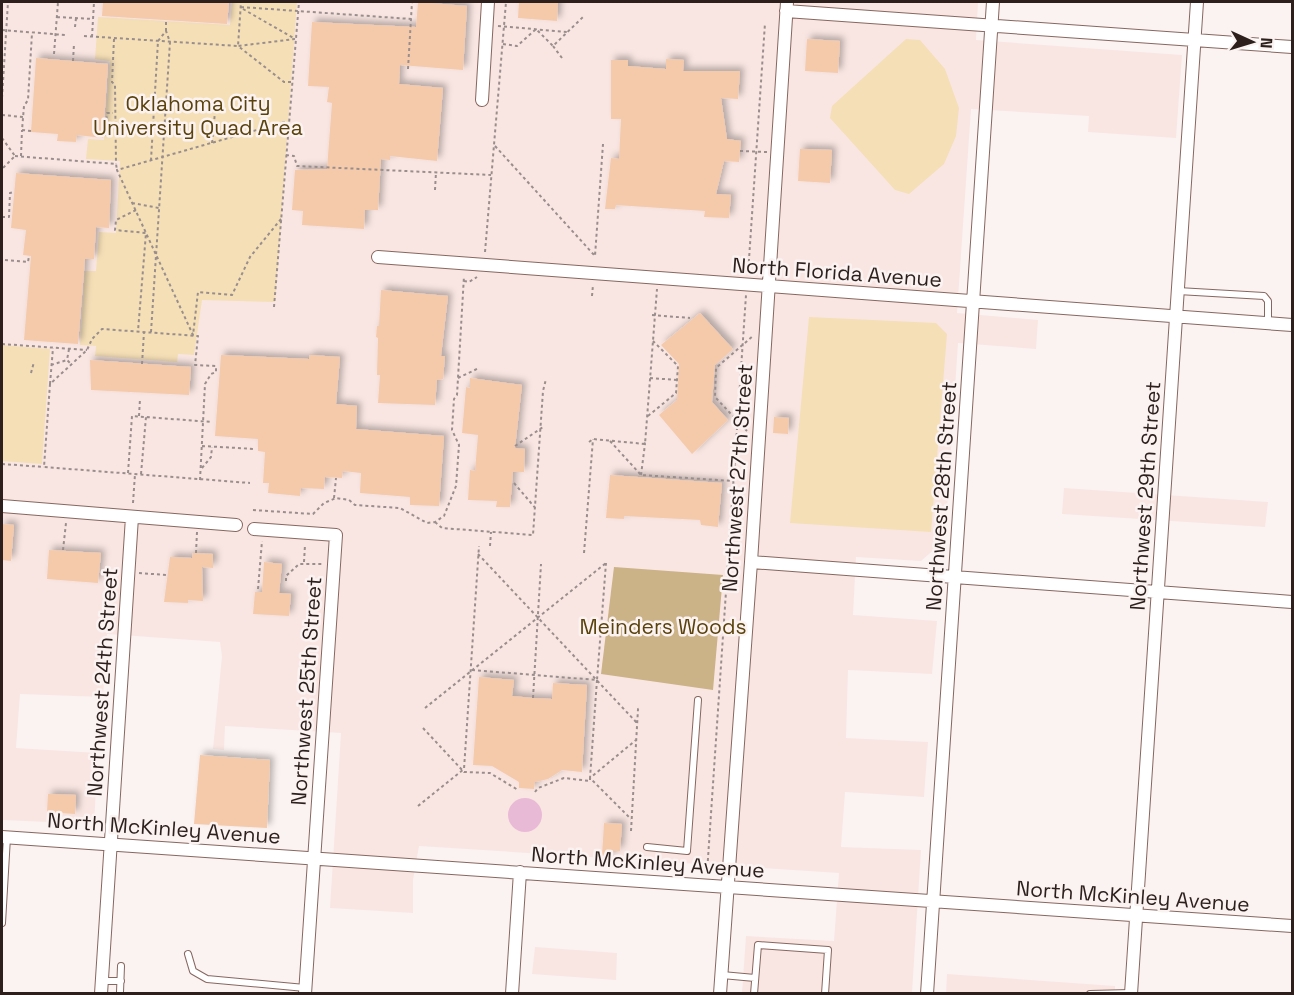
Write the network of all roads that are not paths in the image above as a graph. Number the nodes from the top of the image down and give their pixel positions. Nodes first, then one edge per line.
1 (488, 2) edge
2 (993, 2) edge
3 (1197, 2) edge
4 (787, 6) edge
5 (992, 25) junction
6 (1195, 40) junction
7 (1293, 47) edge
8 (482, 100) dead end
9 (378, 257) dead end
10 (769, 286) junction
11 (1178, 291) junction
12 (973, 302) junction
13 (1176, 317) junction
14 (1268, 324) junction
15 (1293, 325) edge
16 (2, 506) edge
17 (132, 517) junction
18 (236, 525) dead end
19 (258, 529) road end
20 (752, 562) junction
21 (955, 577) junction
22 (1158, 591) junction
23 (1293, 602) edge
24 (698, 700) dead end
25 (4, 837) edge
26 (111, 843) junction
27 (648, 847) dead end
28 (314, 859) junction
29 (520, 872) junction
30 (728, 886) junction
31 (933, 901) junction
32 (1137, 916) junction
33 (2, 923) edge
34 (1293, 926) edge
35 (188, 954) dead end
36 (122, 966) dead end
37 (721, 975) junction
38 (755, 978) junction
39 (121, 981) junction
40 (101, 987) edge
41 (305, 991) edge
42 (120, 992) edge
43 (512, 993) edge
44 (720, 993) edge
45 (754, 993) edge
46 (825, 993) edge
47 (927, 993) edge
48 (1090, 993) edge
49 (1131, 993) edge

1 - 8 street
2 - 5 street, Northwest 28th Street
3 - 6 street, Northwest 29th Street
4 - 5 street
4 - 10 street, Northwest 27th Street
5 - 6 street
5 - 12 street, Northwest 28th Street
6 - 7 street
6 - 11 street, Northwest 29th Street
9 - 10 street, North Florida Avenue
10 - 12 street, North Florida Avenue
10 - 20 street, Northwest 27th Street
11 - 13 street, Northwest 29th Street
11 - 14 lane
12 - 13 street, North Florida Avenue
12 - 21 street, Northwest 28th Street
13 - 14 street, North Florida Avenue
13 - 22 street, Northwest 29th Street
14 - 15 street, North Florida Avenue
16 - 17 street
17 - 18 street
17 - 26 street, Northwest 24th Street
19 - 28 street, Northwest 25th Street
20 - 21 street
20 - 30 street, Northwest 27th Street
21 - 22 street
21 - 31 street, Northwest 28th Street
22 - 23 street
22 - 32 street, Northwest 29th Street
24 - 27 lane
25 - 26 street, North McKinley Avenue
25 - 33 lane
26 - 28 street, North McKinley Avenue
26 - 40 street, Northwest 24th Street
28 - 29 street, North McKinley Avenue
28 - 41 street, Northwest 25th Street
29 - 30 street, North McKinley Avenue
29 - 43 street
30 - 31 street, North McKinley Avenue
30 - 37 street, Northwest 27th Street
31 - 32 street, North McKinley Avenue
31 - 47 street, Northwest 28th Street
32 - 34 street, North McKinley Avenue
32 - 49 street, Northwest 29th Street
35 - 41 lane
36 - 39 lane
37 - 38 lane
37 - 44 street, Northwest 27th Street
38 - 45 lane
38 - 46 lane
39 - 40 lane
39 - 42 lane
48 - 49 lane

